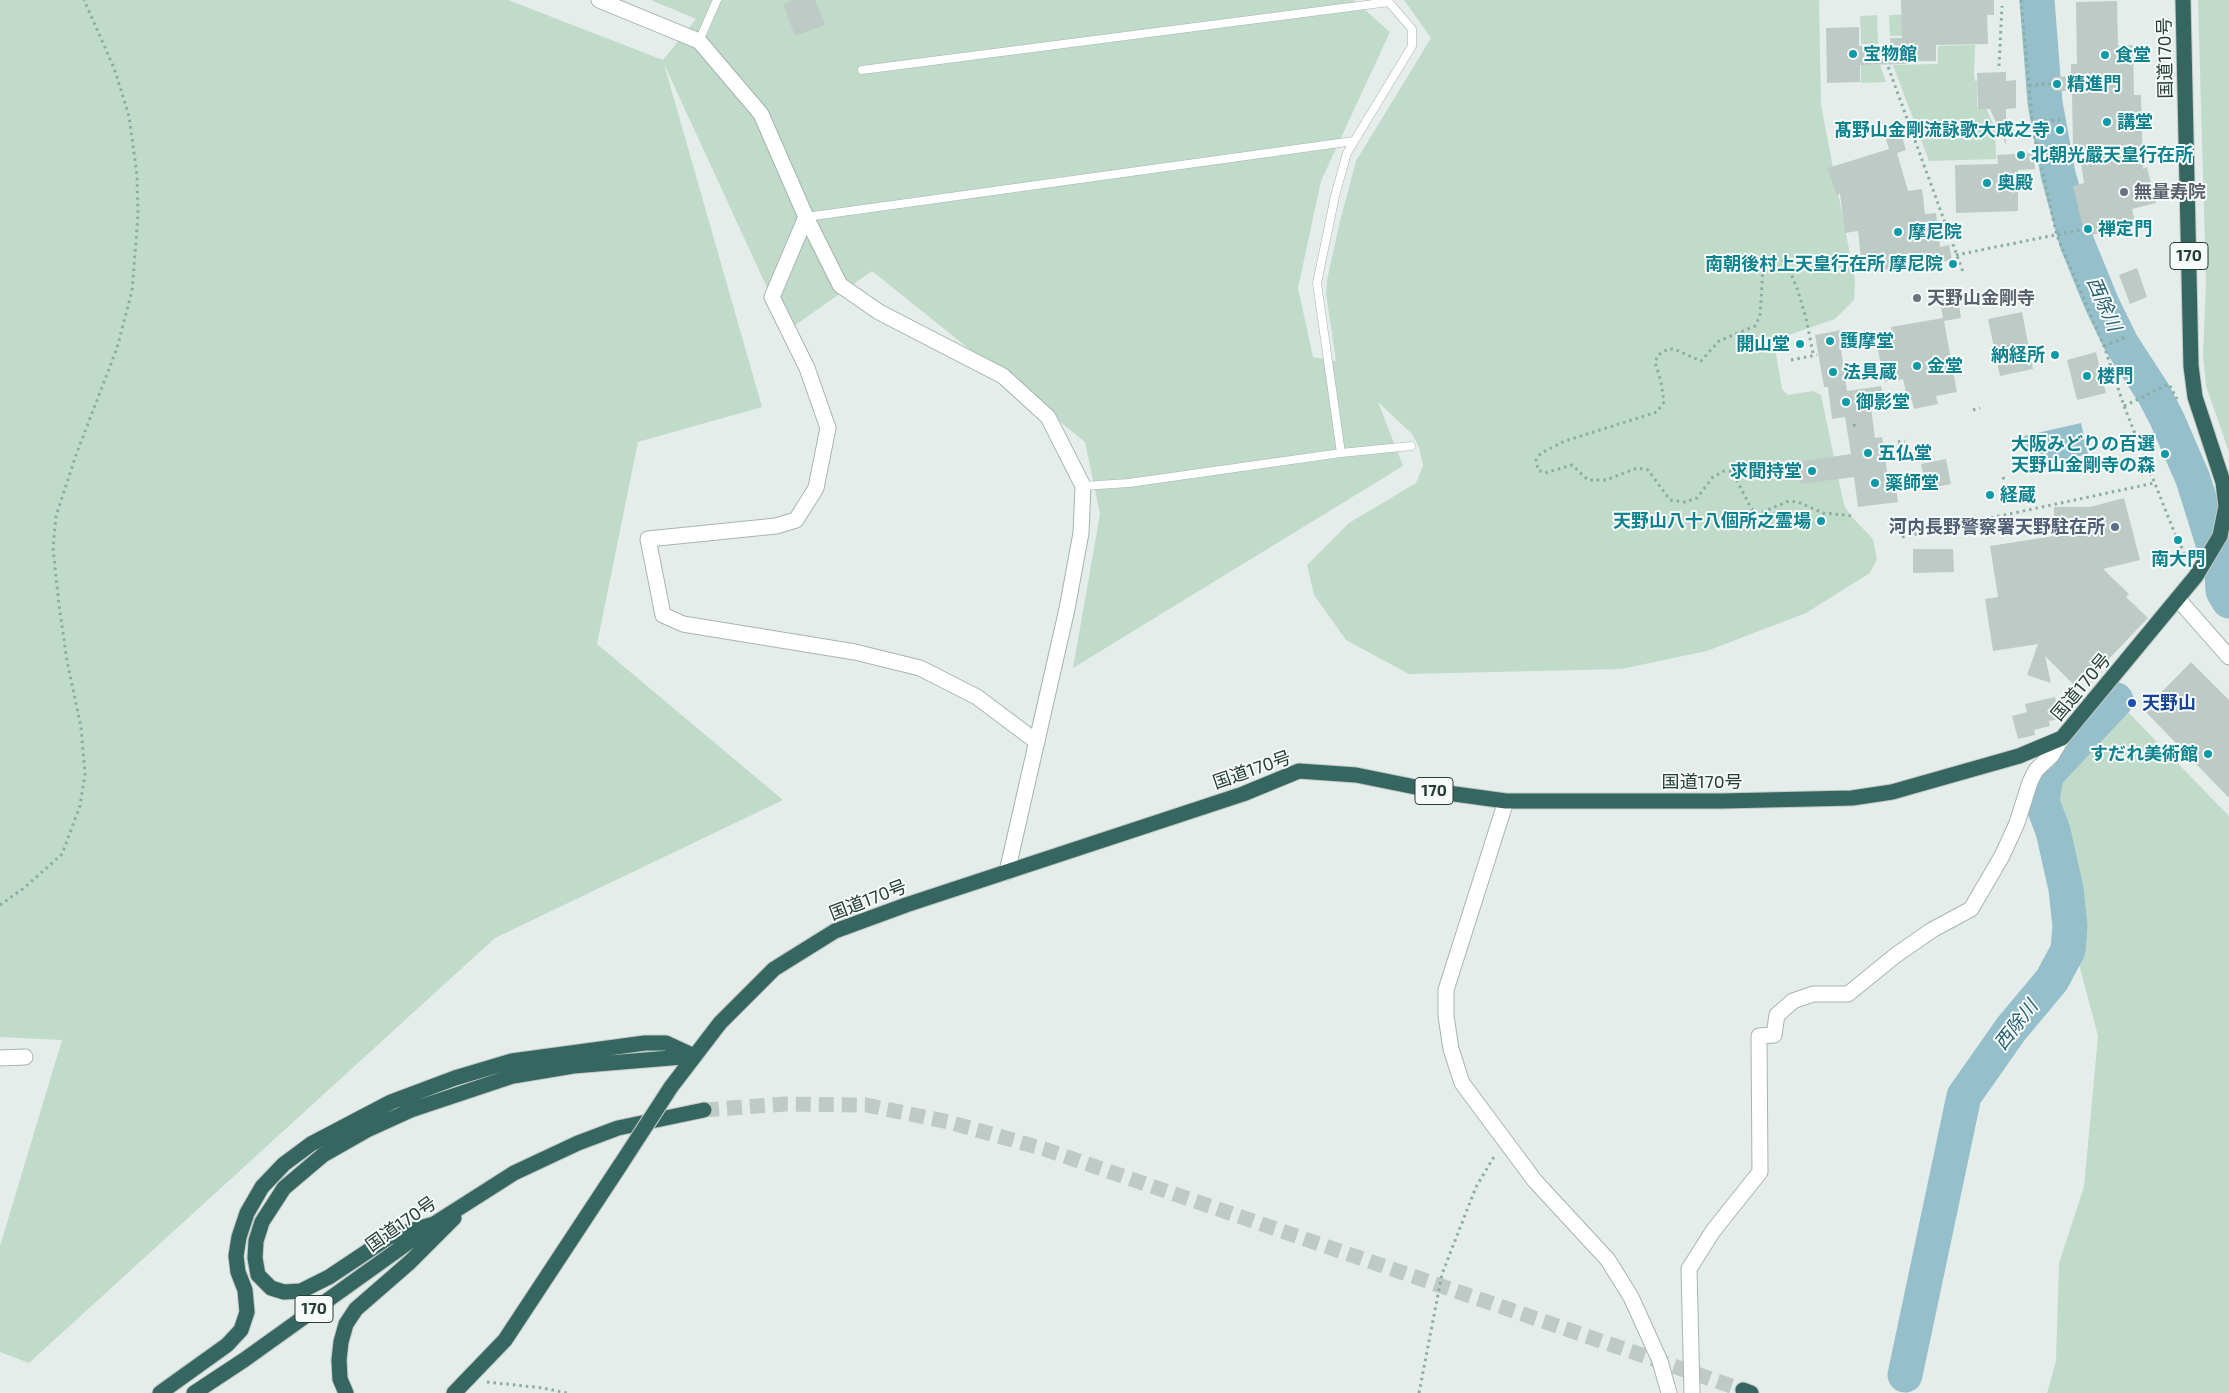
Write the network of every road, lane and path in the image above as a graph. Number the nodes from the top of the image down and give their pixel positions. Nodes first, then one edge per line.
1 (84, 0) edge
2 (599, 0) edge
3 (717, 0) edge
4 (2021, 0) edge
5 (2183, 0) edge
6 (1388, 1) edge
7 (1995, 8) dead end
8 (699, 41) junction
9 (1886, 60) dead end
10 (1999, 66) dead end
11 (862, 70) dead end
12 (2052, 84) dead end
13 (2029, 86) junction
14 (2060, 120) dead end
15 (2032, 122) junction
16 (1354, 141) junction
17 (806, 217) junction
18 (2080, 230) dead end
19 (2057, 236) junction
20 (1956, 255) junction
21 (1963, 272) dead end
22 (2128, 336) dead end
23 (2104, 346) junction
24 (1791, 360) dead end
25 (2112, 370) junction
26 (2102, 372) dead end
27 (2169, 384) dead end
28 (2124, 406) junction
29 (1980, 408) dead end
30 (1973, 410) dead end
31 (1854, 424) dead end
32 (1856, 430) dead end
33 (1905, 441) dead end
34 (1898, 442) dead end
35 (1411, 446) dead end
36 (1341, 453) junction
37 (2154, 483) junction
38 (1907, 484) dead end
39 (1901, 485) dead end
40 (1083, 486) junction
41 (1854, 516) dead end
42 (2175, 534) dead end
43 (1902, 537) dead end
44 (2178, 599) junction
45 (2229, 657) edge
46 (2062, 738) junction
47 (1036, 742) junction
48 (1506, 801) junction
49 (1007, 872) junction
50 (0, 905) edge
51 (694, 1056) junction
52 (25, 1057) dead end
53 (0, 1058) edge
54 (704, 1110) tunnel mouth
55 (1504, 1140) junction
56 (478, 1194) junction
57 (434, 1224) junction
58 (466, 1380) junction
59 (160, 1393) edge
60 (194, 1393) edge
61 (346, 1393) edge
62 (454, 1393) edge
63 (568, 1393) edge
64 (1419, 1393) edge
65 (1670, 1393) edge
66 (1692, 1393) edge

1 - 50 path
2 - 8 street
3 - 8 lane
4 - 13 path
5 - 44 highway, 国道170号 / 170
6 - 11 lane
6 - 16 lane
7 - 10 path
8 - 17 street
9 - 20 path
12 - 13 path
13 - 15 path
14 - 15 path
15 - 19 path
16 - 17 lane
16 - 36 lane
17 - 40 street
17 - 47 street
18 - 19 path
19 - 20 path
19 - 23 path
20 - 21 path
22 - 23 path
23 - 25 path
24 - 41 path
25 - 26 path
25 - 28 path
27 - 28 path
28 - 37 path
29 - 30 path
31 - 32 path
33 - 34 path
35 - 36 lane
36 - 40 lane
37 - 42 path
37 - 43 path
38 - 39 path
40 - 47 street
44 - 45 street
44 - 46 highway, 国道170号 / 170
46 - 48 highway, 国道170号 / 170
46 - 66 street
47 - 49 street
48 - 49 highway, 国道170号 / 170
48 - 55 street
49 - 51 highway, 国道170号 / 170
51 - 57 highway
51 - 58 highway, 国道170号 / 170, bridge
51 - 59 highway
52 - 53 street
54 - 56 highway, 国道170号 / 170
55 - 64 path
55 - 65 street
56 - 57 highway, 国道170号 / 170
56 - 61 highway
57 - 60 highway, 国道170号 / 170
58 - 62 highway, 国道170号 / 170
58 - 63 path

